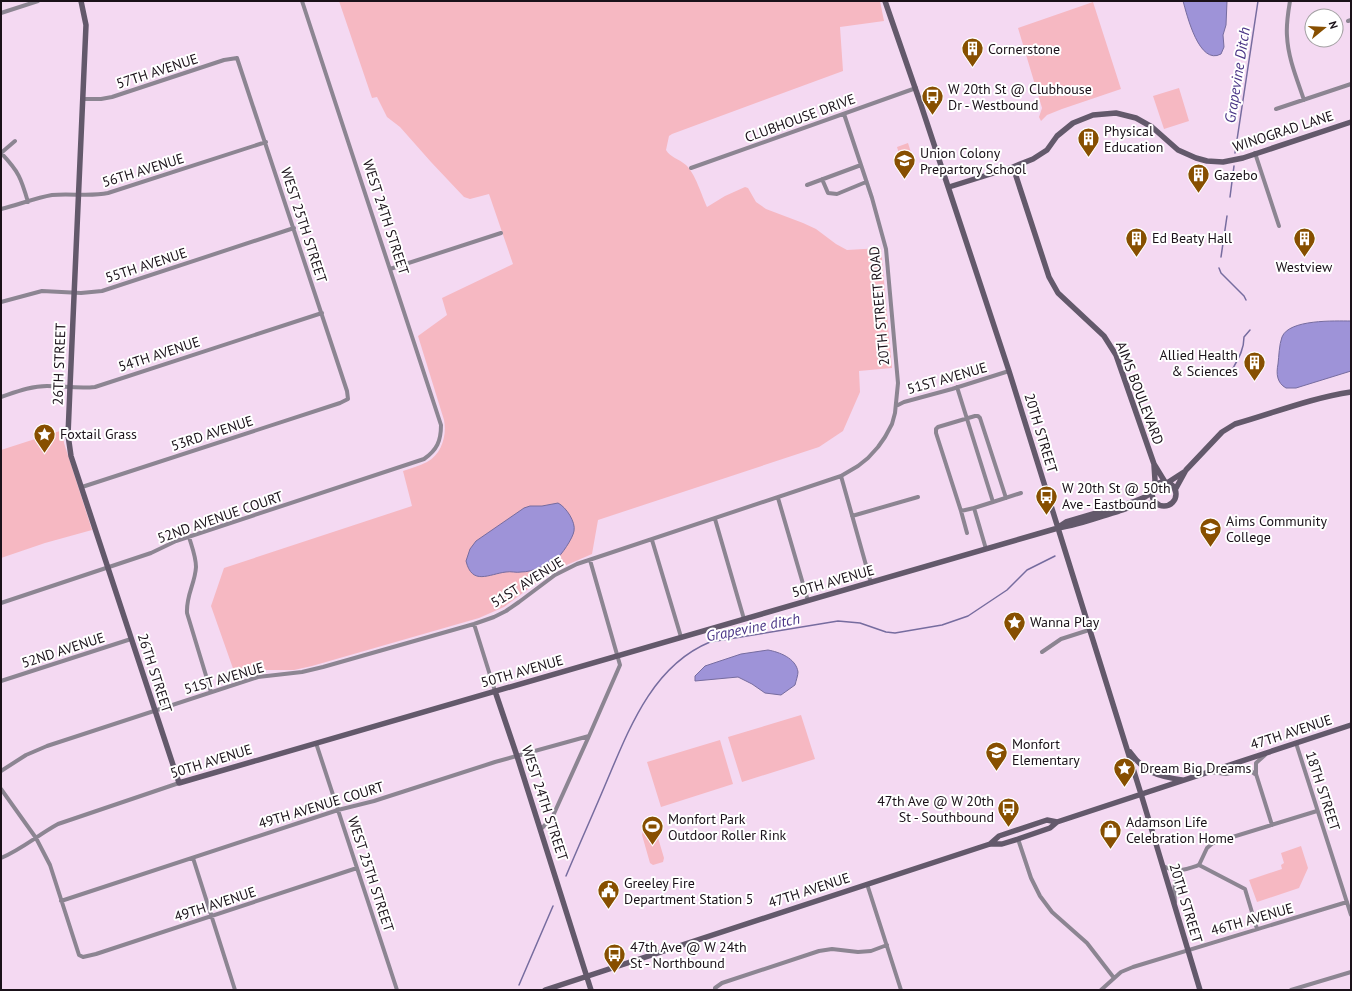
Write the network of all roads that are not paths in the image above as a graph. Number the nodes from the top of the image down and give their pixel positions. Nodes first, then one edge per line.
1 (38, 1) edge
2 (81, 1) edge
3 (302, 1) edge
4 (885, 1) edge
5 (1290, 1) edge
6 (1, 13) edge
7 (237, 58) joint
8 (1351, 84) edge
9 (916, 88) junction
10 (83, 99) junction
11 (1304, 100) junction
12 (1276, 109) dead end
13 (844, 114) junction
14 (1351, 122) edge
15 (15, 141) dead end
16 (266, 142) junction
17 (1, 153) edge
18 (1255, 153) junction
19 (861, 165) junction
20 (1013, 167) junction
21 (690, 168) dead end
22 (822, 179) junction
23 (866, 182) junction
24 (807, 185) dead end
25 (949, 187) junction
26 (78, 195) junction
27 (28, 202) junction
28 (1, 209) edge
29 (1279, 226) dead end
30 (294, 228) junction
31 (501, 233) dead end
32 (390, 269) junction
33 (74, 293) junction
34 (1, 302) edge
35 (322, 314) junction
36 (1009, 371) junction
37 (70, 387) junction
38 (957, 387) junction
39 (1351, 392) edge
40 (1, 397) edge
41 (348, 399) joint
42 (896, 406) junction
43 (967, 418) junction
44 (439, 442) joint
45 (1154, 464) junction
46 (1186, 470) junction
47 (840, 476) junction
48 (1166, 482) junction
49 (82, 487) junction
50 (1152, 490) junction
51 (1175, 490) junction
52 (1021, 493) dead end
53 (918, 497) dead end
54 (778, 498) junction
55 (1006, 498) junction
56 (993, 502) junction
57 (1156, 504) junction
58 (974, 508) junction
59 (961, 511) junction
60 (852, 516) junction
61 (715, 519) junction
62 (1058, 528) junction
63 (967, 533) dead end
64 (189, 537) junction
65 (652, 540) junction
66 (986, 549) junction
67 (590, 560) junction
68 (108, 568) junction
69 (871, 583) junction
70 (808, 601) junction
71 (1, 603) edge
72 (744, 619) junction
73 (474, 624) junction
74 (1089, 630) junction
75 (681, 637) junction
76 (131, 639) junction
77 (1042, 652) dead end
78 (617, 656) junction
79 (1, 682) edge
80 (495, 691) junction
81 (211, 692) junction
82 (155, 710) junction
83 (1351, 725) edge
84 (589, 736) junction
85 (316, 742) junction
86 (1296, 743) junction
87 (1127, 748) junction
88 (1266, 753) junction
89 (518, 756) junction
90 (1, 771) edge
91 (1211, 772) junction
92 (1256, 774) junction
93 (1184, 780) junction
94 (179, 783) junction
95 (1, 789) edge
96 (1141, 794) junction
97 (338, 810) junction
98 (1317, 811) junction
99 (1057, 822) junction
100 (1272, 825) junction
101 (541, 829) junction
102 (36, 838) junction
103 (1018, 839) junction
104 (990, 844) junction
105 (1, 858) edge
106 (193, 858) junction
107 (1199, 865) junction
108 (1163, 866) junction
109 (357, 868) junction
110 (1182, 871) junction
111 (867, 884) junction
112 (61, 901) junction
113 (1347, 902) junction
114 (1177, 912) junction
115 (1351, 914) edge
116 (211, 917) junction
117 (1257, 929) junction
118 (886, 945) junction
119 (1188, 949) junction
120 (1351, 972) edge
121 (587, 976) junction
122 (1114, 978) junction
123 (715, 989) edge
124 (235, 990) edge
125 (397, 990) edge
126 (545, 990) edge
127 (591, 990) edge
128 (901, 990) edge
129 (1101, 990) edge
130 (1200, 990) edge
131 (1291, 990) edge

1 - 6 street
2 - 10 street, 26TH STREET
3 - 32 street, WEST 24TH STREET
4 - 9 street, 20TH STREET
5 - 11 street
7 - 10 street, 57TH AVENUE
7 - 16 street, WEST 25TH STREET
8 - 11 street
9 - 13 street, CLUBHOUSE DRIVE
9 - 25 street, 20TH STREET
10 - 26 street, 26TH STREET
11 - 12 street
13 - 19 street, 20TH STREET ROAD
13 - 21 street, CLUBHOUSE DRIVE
14 - 18 street, WINOGRAD LANE
15 - 17 street
16 - 26 street, 56TH AVENUE
16 - 30 street, WEST 25TH STREET
17 - 27 street
18 - 20 street, WINOGRAD LANE
18 - 29 street
19 - 22 street
19 - 23 street, 20TH STREET ROAD
20 - 25 street
20 - 45 street, AIMS BOULEVARD
22 - 23 street
22 - 24 street
23 - 42 street, 20TH STREET ROAD
25 - 36 street, 20TH STREET
26 - 27 street, 56TH AVENUE
26 - 33 street, 26TH STREET
27 - 28 street, 56TH AVENUE
30 - 33 street, 55TH AVENUE
30 - 35 street, WEST 25TH STREET
31 - 32 street
32 - 44 street, WEST 24TH STREET
33 - 34 street, 55TH AVENUE
33 - 37 street, 26TH STREET
35 - 37 street, 54TH AVENUE
35 - 41 street, WEST 25TH STREET
36 - 38 street, 51ST AVENUE
36 - 62 street, 20TH STREET
37 - 40 street, 54TH AVENUE
37 - 49 street, 26TH STREET
38 - 42 street, 51ST AVENUE
38 - 43 street
39 - 46 street
41 - 49 street, 53RD AVENUE
42 - 47 street, 51ST AVENUE
43 - 55 street
43 - 56 street
43 - 59 street
44 - 64 street, 52ND AVENUE COURT
45 - 48 street, AIMS BOULEVARD
45 - 50 street, AIMS BOULEVARD
46 - 48 street
46 - 51 street
47 - 54 street, 51ST AVENUE
47 - 60 street
48 - 50 street
48 - 51 street
49 - 68 street, 26TH STREET
50 - 57 street
50 - 62 street, 50TH AVENUE
51 - 57 street
52 - 55 street
53 - 60 street
54 - 61 street, 51ST AVENUE
54 - 70 street
55 - 56 street
56 - 58 street
57 - 62 street, 50TH AVENUE
58 - 59 street
58 - 66 street
59 - 63 street
60 - 69 street
61 - 65 street, 51ST AVENUE
61 - 72 street
62 - 66 street, 50TH AVENUE
62 - 74 street, 20TH STREET
64 - 68 street, 52ND AVENUE COURT
64 - 81 street
65 - 67 street, 51ST AVENUE
65 - 75 street
66 - 69 street, 50TH AVENUE
67 - 73 street, 51ST AVENUE
67 - 78 street
68 - 71 street, 52ND AVENUE COURT
68 - 76 street, 26TH STREET
69 - 70 street, 50TH AVENUE
70 - 72 street, 50TH AVENUE
72 - 75 street, 50TH AVENUE
73 - 80 street, WEST 24TH STREET
73 - 81 street, 51ST AVENUE
74 - 77 street
74 - 87 street, 20TH STREET
75 - 78 street, 50TH AVENUE
76 - 79 street, 52ND AVENUE
76 - 82 street, 26TH STREET
78 - 80 street, 50TH AVENUE
78 - 84 street
80 - 85 street, 50TH AVENUE
80 - 89 street, WEST 24TH STREET
81 - 82 street, 51ST AVENUE
82 - 90 street, 51ST AVENUE
82 - 94 street, 26TH STREET
83 - 86 street, 47TH AVENUE
84 - 89 street, 49TH AVENUE COURT
84 - 101 street
85 - 94 street, 50TH AVENUE
85 - 97 street, WEST 25TH STREET
86 - 88 street, 47TH AVENUE
86 - 98 street, 18TH STREET
87 - 93 street
87 - 96 street, 20TH STREET
88 - 91 street, 47TH AVENUE
88 - 92 street
89 - 97 street, 49TH AVENUE COURT
89 - 101 street, WEST 24TH STREET
91 - 92 street
91 - 93 street, 47TH AVENUE
92 - 100 street
93 - 96 street, 47TH AVENUE
94 - 102 street, 50TH AVENUE
95 - 102 street
96 - 99 street, 47TH AVENUE
96 - 108 street, 20TH STREET
97 - 106 street, 49TH AVENUE COURT
97 - 109 street, WEST 25TH STREET
98 - 100 street
98 - 113 street, 18TH STREET
99 - 103 street, 47TH AVENUE
99 - 104 street, 47TH AVENUE
100 - 107 street
101 - 121 street, WEST 24TH STREET
102 - 105 street, 50TH AVENUE
102 - 112 street
103 - 104 street, 47TH AVENUE
103 - 122 street
104 - 111 street, 47TH AVENUE
106 - 112 street, 49TH AVENUE COURT
106 - 116 street
107 - 110 street
107 - 117 street
108 - 110 street
108 - 114 street, 20TH STREET
109 - 116 street, 49TH AVENUE
109 - 125 street, WEST 25TH STREET
110 - 114 street
111 - 118 street
111 - 121 street, 47TH AVENUE
112 - 116 street, 49TH AVENUE
113 - 115 street, 18TH STREET
113 - 117 street, 46TH AVENUE
114 - 119 street, 20TH STREET
116 - 124 street
117 - 119 street, 46TH AVENUE
118 - 123 street
118 - 128 street
119 - 122 street, 46TH AVENUE
119 - 130 street, 20TH STREET
120 - 131 street
121 - 126 street, 47TH AVENUE
121 - 127 street, WEST 24TH STREET
122 - 129 street, 46TH AVENUE

